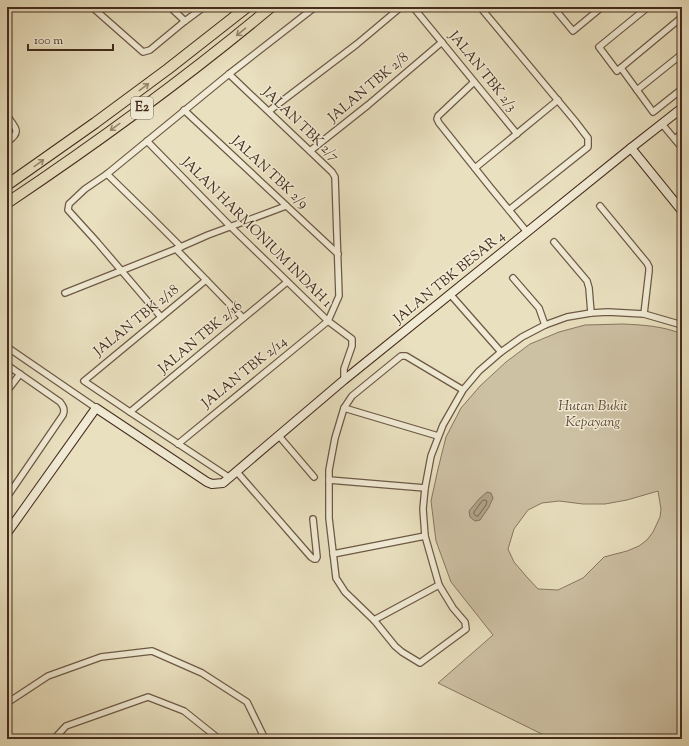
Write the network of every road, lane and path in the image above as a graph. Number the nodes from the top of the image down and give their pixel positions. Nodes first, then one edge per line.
1 (92, 7) edge
2 (170, 7) edge
3 (204, 7) edge
4 (247, 7) edge
5 (272, 7) edge
6 (315, 7) edge
7 (401, 7) edge
8 (413, 7) edge
9 (480, 7) edge
10 (554, 7) edge
11 (602, 7) edge
12 (648, 7) edge
13 (682, 17) edge
14 (185, 21) junction
15 (442, 42) junction
16 (682, 54) edge
17 (621, 68) junction
18 (229, 74) junction
19 (474, 82) junction
20 (682, 89) edge
21 (637, 90) junction
22 (558, 100) junction
23 (682, 108) edge
24 (184, 110) junction
25 (269, 111) junction
26 (7, 116) edge
27 (662, 124) junction
28 (682, 133) edge
29 (517, 134) junction
30 (675, 139) junction
31 (10, 141) edge
32 (147, 141) junction
33 (631, 148) junction
34 (682, 148) edge
35 (310, 151) junction
36 (475, 168) junction
37 (107, 174) junction
38 (7, 185) edge
39 (7, 203) edge
40 (286, 206) junction
41 (600, 206) dead end
42 (510, 210) junction
43 (682, 211) edge
44 (230, 226) junction
45 (528, 232) junction
46 (554, 242) dead end
47 (178, 248) junction
48 (338, 254) junction
49 (121, 271) junction
50 (513, 278) dead end
51 (206, 280) junction
52 (287, 282) junction
53 (65, 293) dead end
54 (450, 294) junction
55 (591, 313) junction
56 (644, 314) junction
57 (161, 318) junction
58 (243, 318) junction
59 (328, 321) junction
60 (545, 324) junction
61 (682, 326) edge
62 (7, 347) edge
63 (501, 352) junction
64 (7, 365) edge
65 (20, 374) junction
66 (344, 380) junction
67 (462, 390) junction
68 (7, 392) edge
69 (96, 408) junction
70 (344, 408) junction
71 (130, 412) junction
72 (279, 436) junction
73 (438, 436) junction
74 (178, 444) junction
75 (237, 472) junction
76 (314, 477) dead end
77 (230, 478) junction
78 (329, 480) junction
79 (425, 488) junction
80 (7, 498) edge
81 (313, 519) dead end
82 (7, 533) edge
83 (425, 536) junction
84 (333, 554) junction
85 (439, 585) junction
86 (374, 620) junction
87 (7, 703) edge
88 (54, 739) edge
89 (219, 739) edge
90 (263, 739) edge

1 - 14 street
2 - 14 street
3 - 14 street
38 -> 4 highway, E2
5 -> 39 highway, E2
6 - 18 street
7 - 25 street
8 - 15 street, JALAN TBK 2/3
9 - 22 street
10 - 11 street
12 - 17 street
13 - 17 street
15 - 19 street, JALAN TBK 2/3
15 - 35 street, JALAN TBK 2/8
16 - 21 street
17 - 21 street
18 - 24 street
18 - 25 street, JALAN TBK 2/7
19 - 29 street, JALAN TBK 2/3
19 - 36 street
20 - 21 street
22 - 29 street
22 - 42 street
23 - 27 street, JALAN TBK BESAR 4
24 - 32 street
24 - 40 street, JALAN TBK 2/9
25 - 35 street, JALAN TBK 2/7
26 - 31 street
27 - 30 street
27 - 33 street, JALAN TBK BESAR 4
28 - 30 street
29 - 36 street
30 - 34 street
32 - 37 street
32 - 44 street, JALAN HARMONIUM INDAH 1
33 - 43 street
33 - 45 street, JALAN TBK BESAR 4
35 - 48 street, JALAN TBK 2/7
36 - 42 street
37 - 47 street
37 - 49 street
40 - 44 street
40 - 48 street, JALAN TBK 2/9
41 - 56 street
42 - 45 street
44 - 47 street
44 - 52 street, JALAN HARMONIUM INDAH 1
45 - 54 street, JALAN TBK BESAR 4
46 - 55 street
47 - 49 street
47 - 51 street
48 - 59 street, JALAN TBK 2/7
49 - 53 street
49 - 57 street
50 - 60 street
51 - 57 street, JALAN TBK 2/18
51 - 58 street
52 - 58 street, JALAN TBK 2/16
52 - 59 street, JALAN HARMONIUM INDAH 1
54 - 63 street
54 - 66 street, JALAN TBK BESAR 4
55 - 56 street
55 - 60 street
56 - 61 street
57 - 71 street, JALAN TBK 2/18
58 - 71 street, JALAN TBK 2/16
59 - 66 street, JALAN HARMONIUM INDAH 1
59 - 74 street, JALAN TBK 2/14
60 - 63 street
62 - 69 street
63 - 67 street
64 - 65 street
65 - 68 street
65 - 80 street
66 - 72 street, JALAN TBK BESAR 4
67 - 70 street
67 - 73 street
69 - 77 street
69 - 82 street
70 - 73 street
70 - 78 street
71 - 74 street
72 - 75 street, JALAN TBK BESAR 4
72 - 76 street
73 - 79 street
74 - 77 street
75 - 77 street, JALAN TBK BESAR 4
75 - 81 street
78 - 79 street
78 - 84 street
79 - 83 street
83 - 84 street
83 - 85 street
84 - 86 street
85 - 86 street
85 - 86 street
87 - 90 street
88 - 89 street

